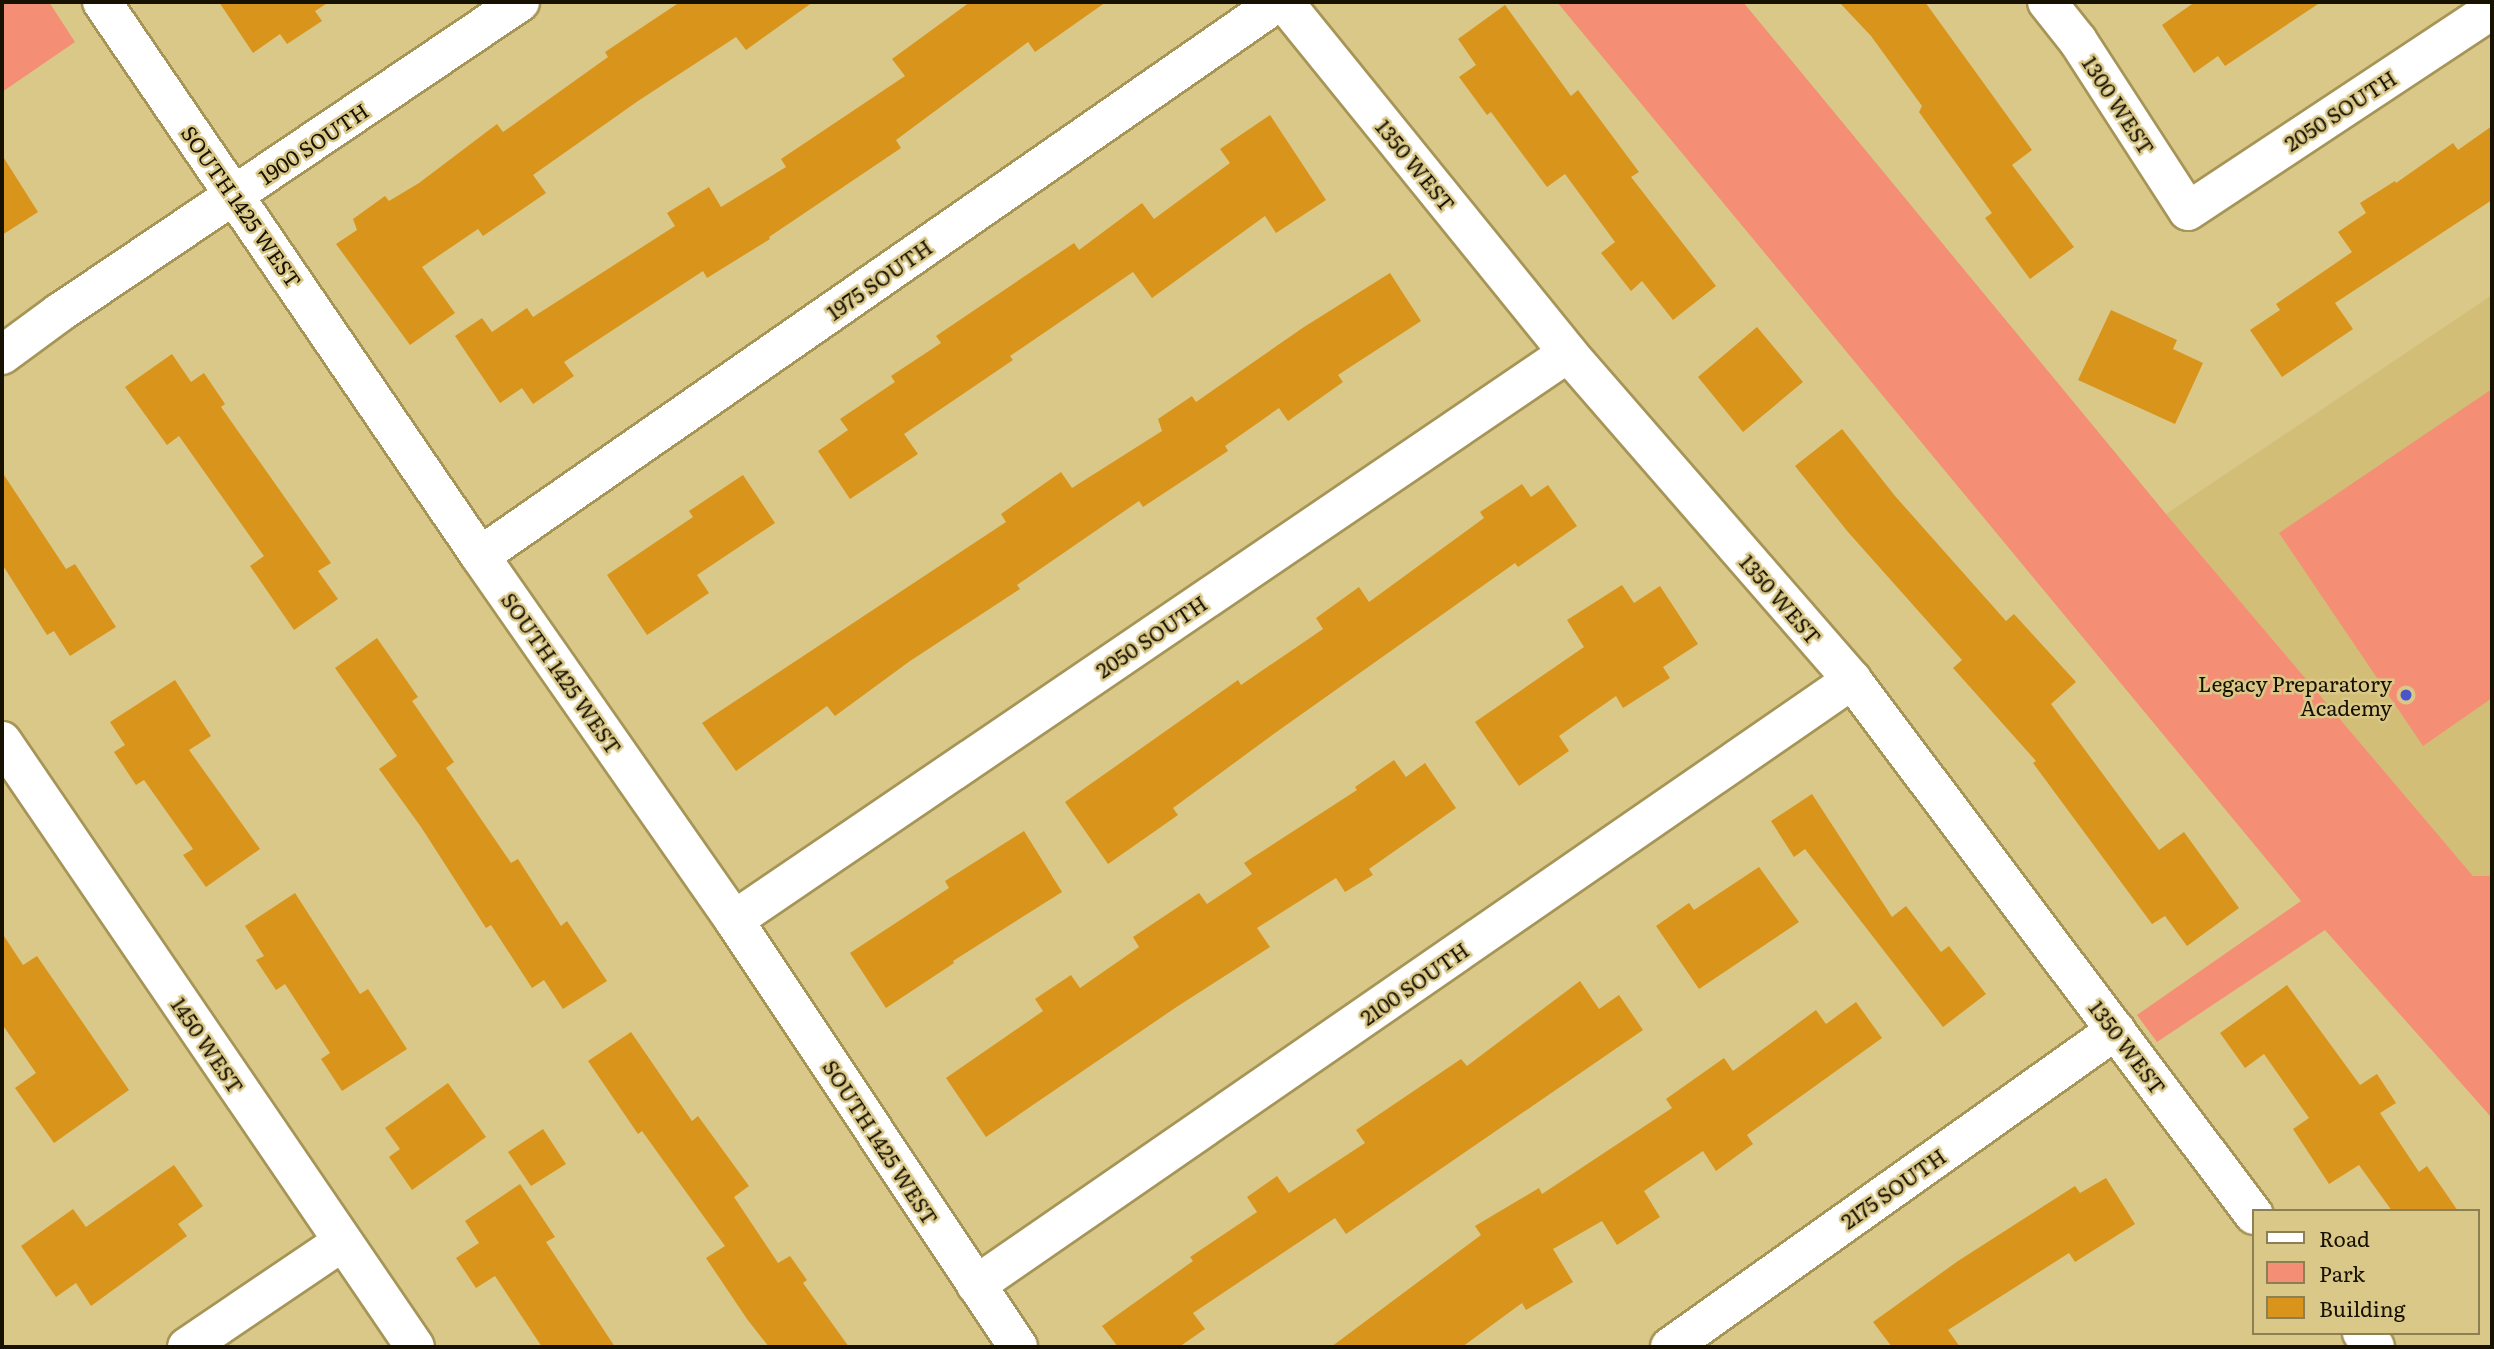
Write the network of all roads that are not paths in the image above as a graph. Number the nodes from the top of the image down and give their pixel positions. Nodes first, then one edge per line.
1 (102, 2) edge
2 (520, 2) edge
3 (1278, 2) edge
4 (1284, 2) edge
5 (2047, 2) edge
6 (2492, 10) edge
7 (235, 196) junction
8 (2188, 211) joint
9 (1568, 352) junction
10 (2, 355) edge
11 (480, 556) junction
12 (1852, 680) junction
13 (2, 741) edge
14 (734, 920) junction
15 (2116, 1030) junction
16 (2252, 1212) edge
17 (342, 1242) junction
18 (975, 1285) junction
19 (187, 1347) edge
20 (415, 1347) edge
21 (1018, 1347) edge
22 (1670, 1347) edge

1 - 7 street, SOUTH 1425 WEST
2 - 7 street, 1900 SOUTH
3 - 11 street, 1975 SOUTH
4 - 9 street, 1350 WEST
5 - 8 street, 1300 WEST
6 - 8 street, 2050 SOUTH
7 - 10 street, 1900 SOUTH
7 - 11 street, SOUTH 1425 WEST
9 - 12 street, 1350 WEST
9 - 14 street, 2050 SOUTH
11 - 14 street, SOUTH 1425 WEST
12 - 15 street, 1350 WEST
12 - 18 street, 2100 SOUTH
13 - 17 street, 1450 WEST
14 - 18 street, SOUTH 1425 WEST
15 - 16 street, 1350 WEST
15 - 22 street, 2175 SOUTH
17 - 19 street
17 - 20 street, 1450 WEST
18 - 21 street, SOUTH 1425 WEST

